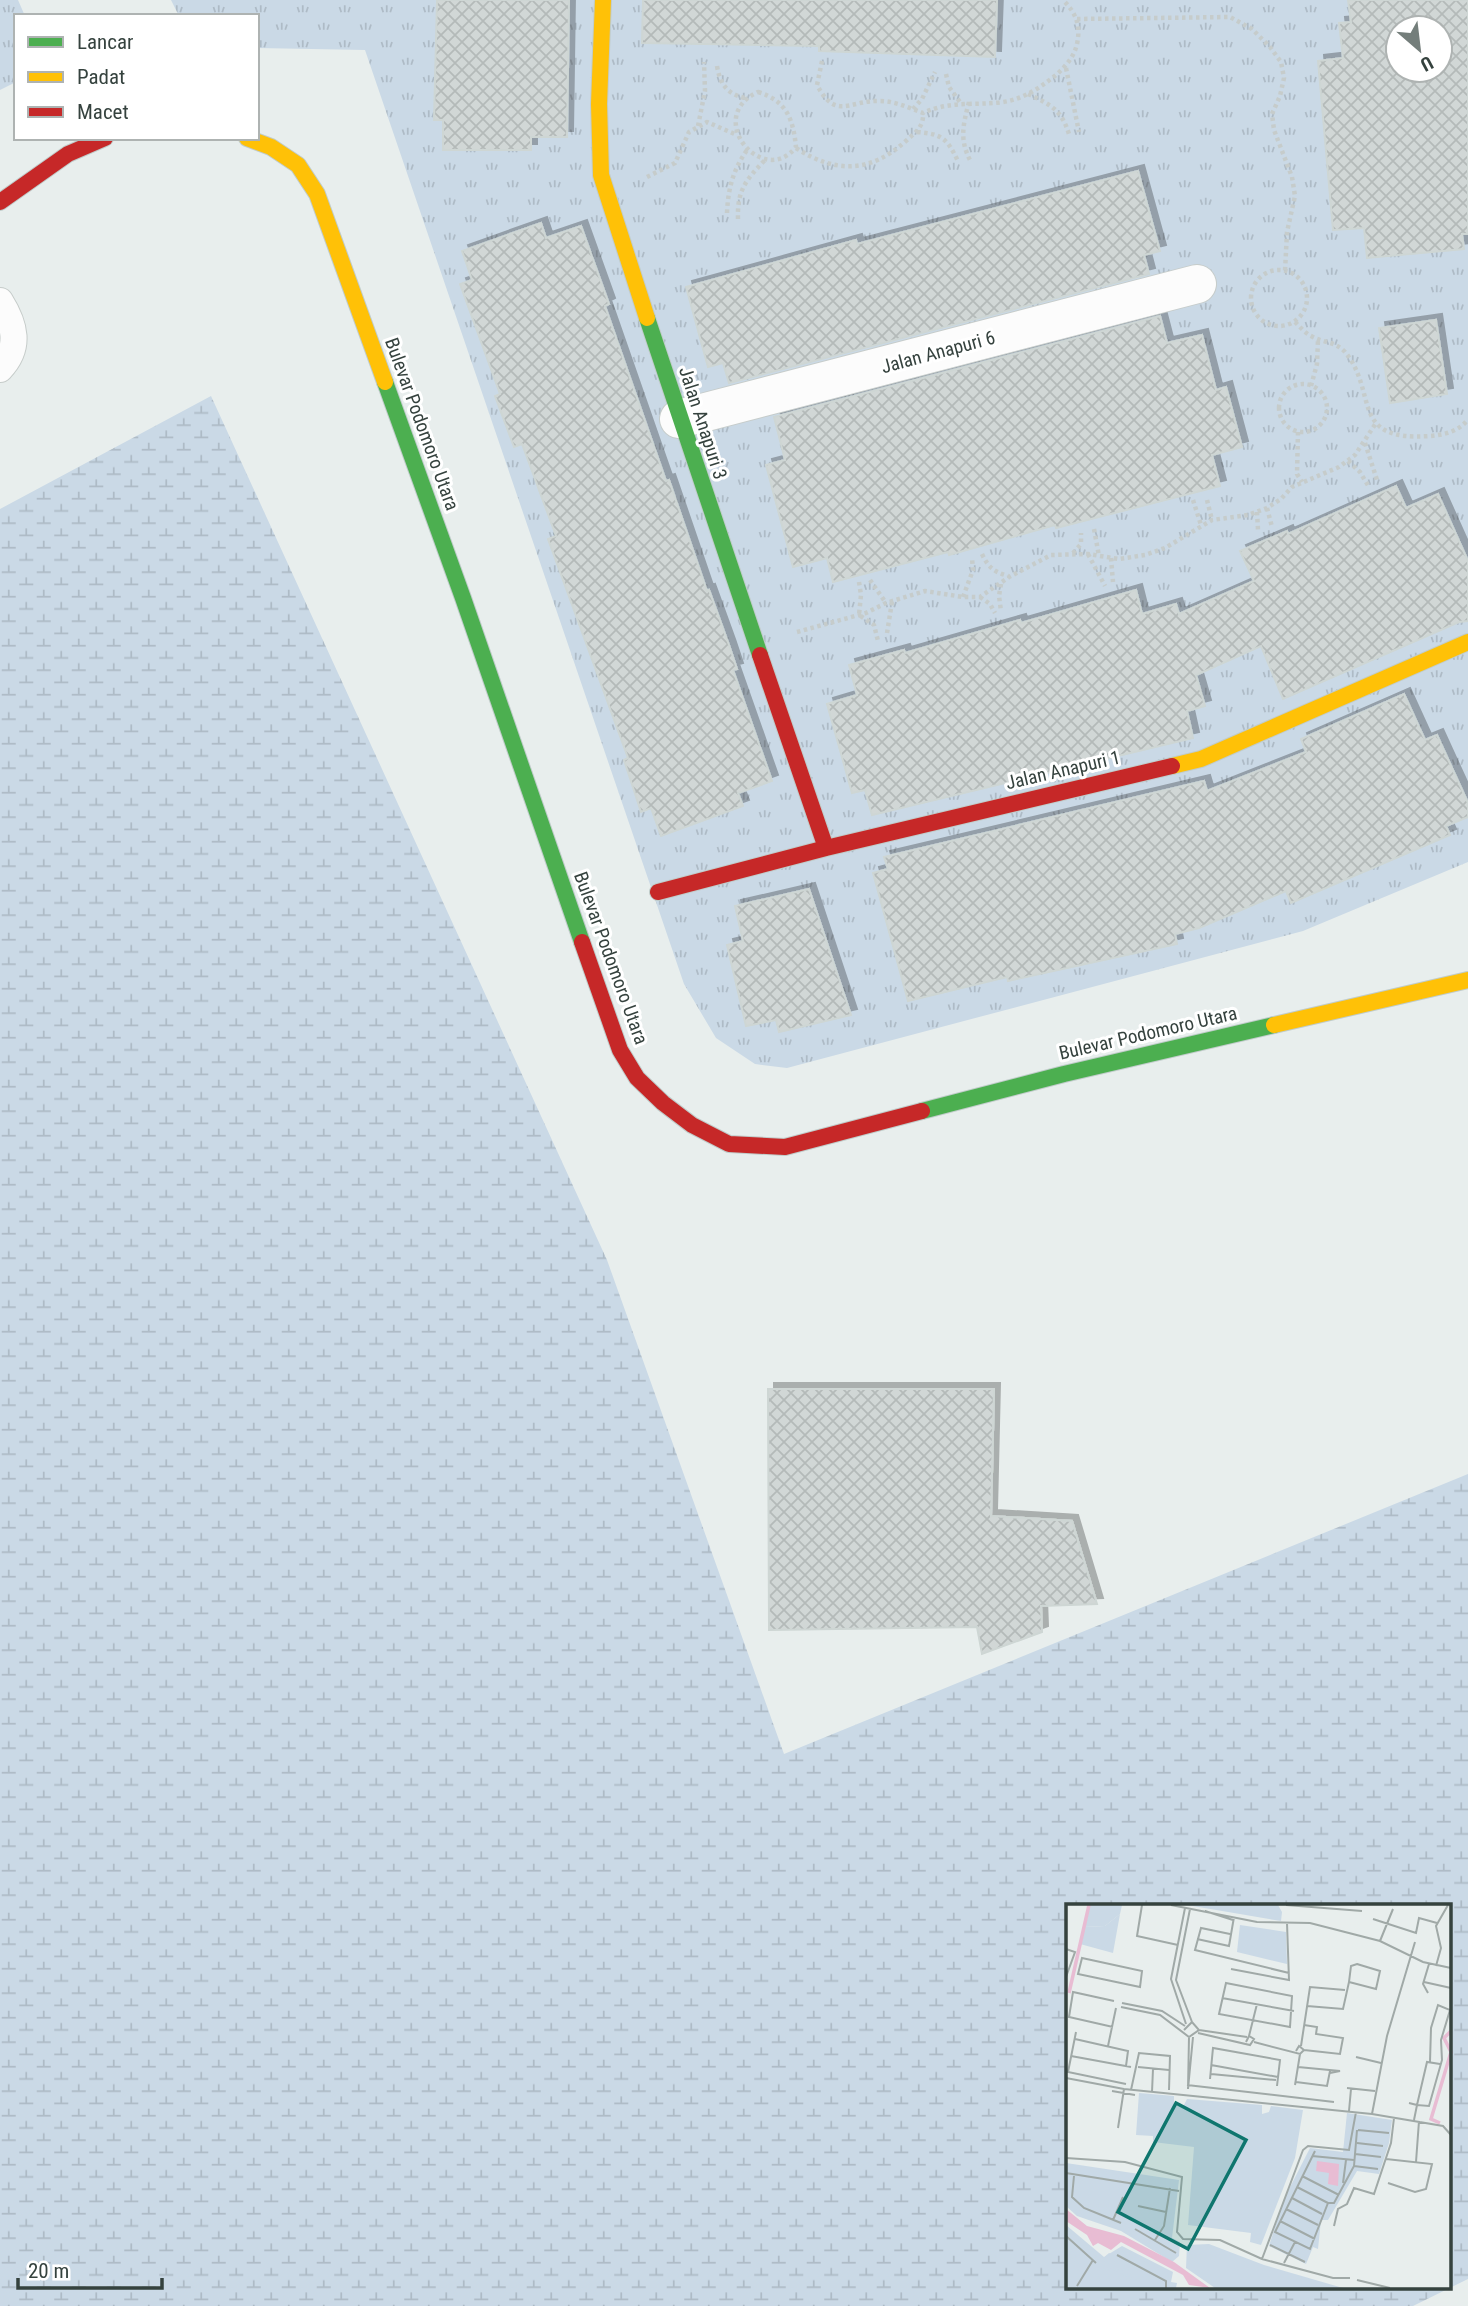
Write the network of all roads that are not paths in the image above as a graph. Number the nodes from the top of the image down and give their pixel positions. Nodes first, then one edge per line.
1 (603, 0) edge
2 (100, 140) edge
3 (252, 140) edge
4 (0, 202) edge
5 (1197, 284) dead end
6 (0, 301) edge
7 (0, 369) edge
8 (679, 419) junction
9 (1466, 647) edge
10 (826, 848) junction
11 (658, 892) dead end
12 (1468, 980) edge

1 - 8 street, Jalan Anapuri 3
2 - 4 street
3 - 12 street, Bulevar Podomoro Utara
5 - 8 street, Jalan Anapuri 6
6 - 7 lane
8 - 10 street, Jalan Anapuri 3
9 - 10 street, Jalan Anapuri 1
10 - 11 street, Jalan Anapuri 1

